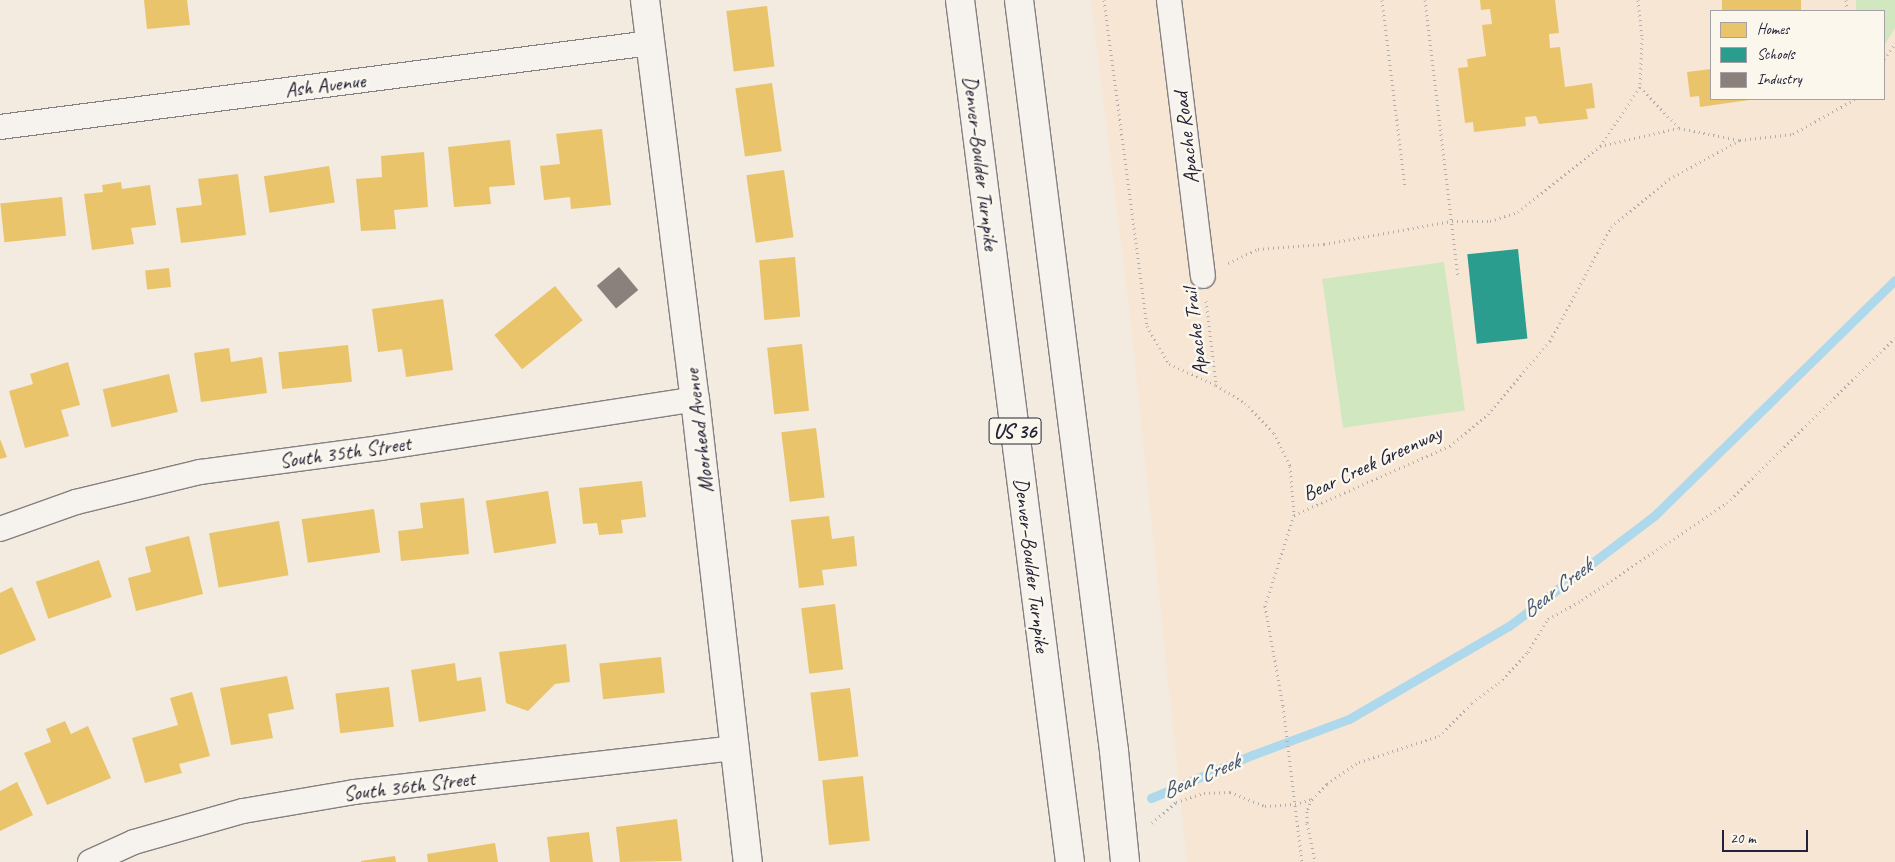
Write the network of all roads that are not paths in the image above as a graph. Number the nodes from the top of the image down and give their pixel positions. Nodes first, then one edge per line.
1 (644, 0) edge
2 (960, 0) edge
3 (1019, 0) edge
4 (1169, 0) edge
5 (650, 43) junction
6 (0, 127) edge
7 (1203, 276) road end
8 (695, 399) junction
9 (0, 529) edge
10 (736, 748) junction
11 (90, 862) edge
12 (748, 862) edge
13 (1070, 862) edge
14 (1124, 862) edge

1 - 5 main road, Moorhead Avenue
2 - 13 main road, Denver–Boulder Turnpike / US 36
3 - 14 main road, US 36
4 - 7 street, Apache Road
5 - 6 street, Ash Avenue
5 - 8 main road, Moorhead Avenue
8 - 9 street, South 35th Street
8 - 10 main road, Moorhead Avenue
10 - 11 street, South 36th Street
10 - 12 main road, Moorhead Avenue

